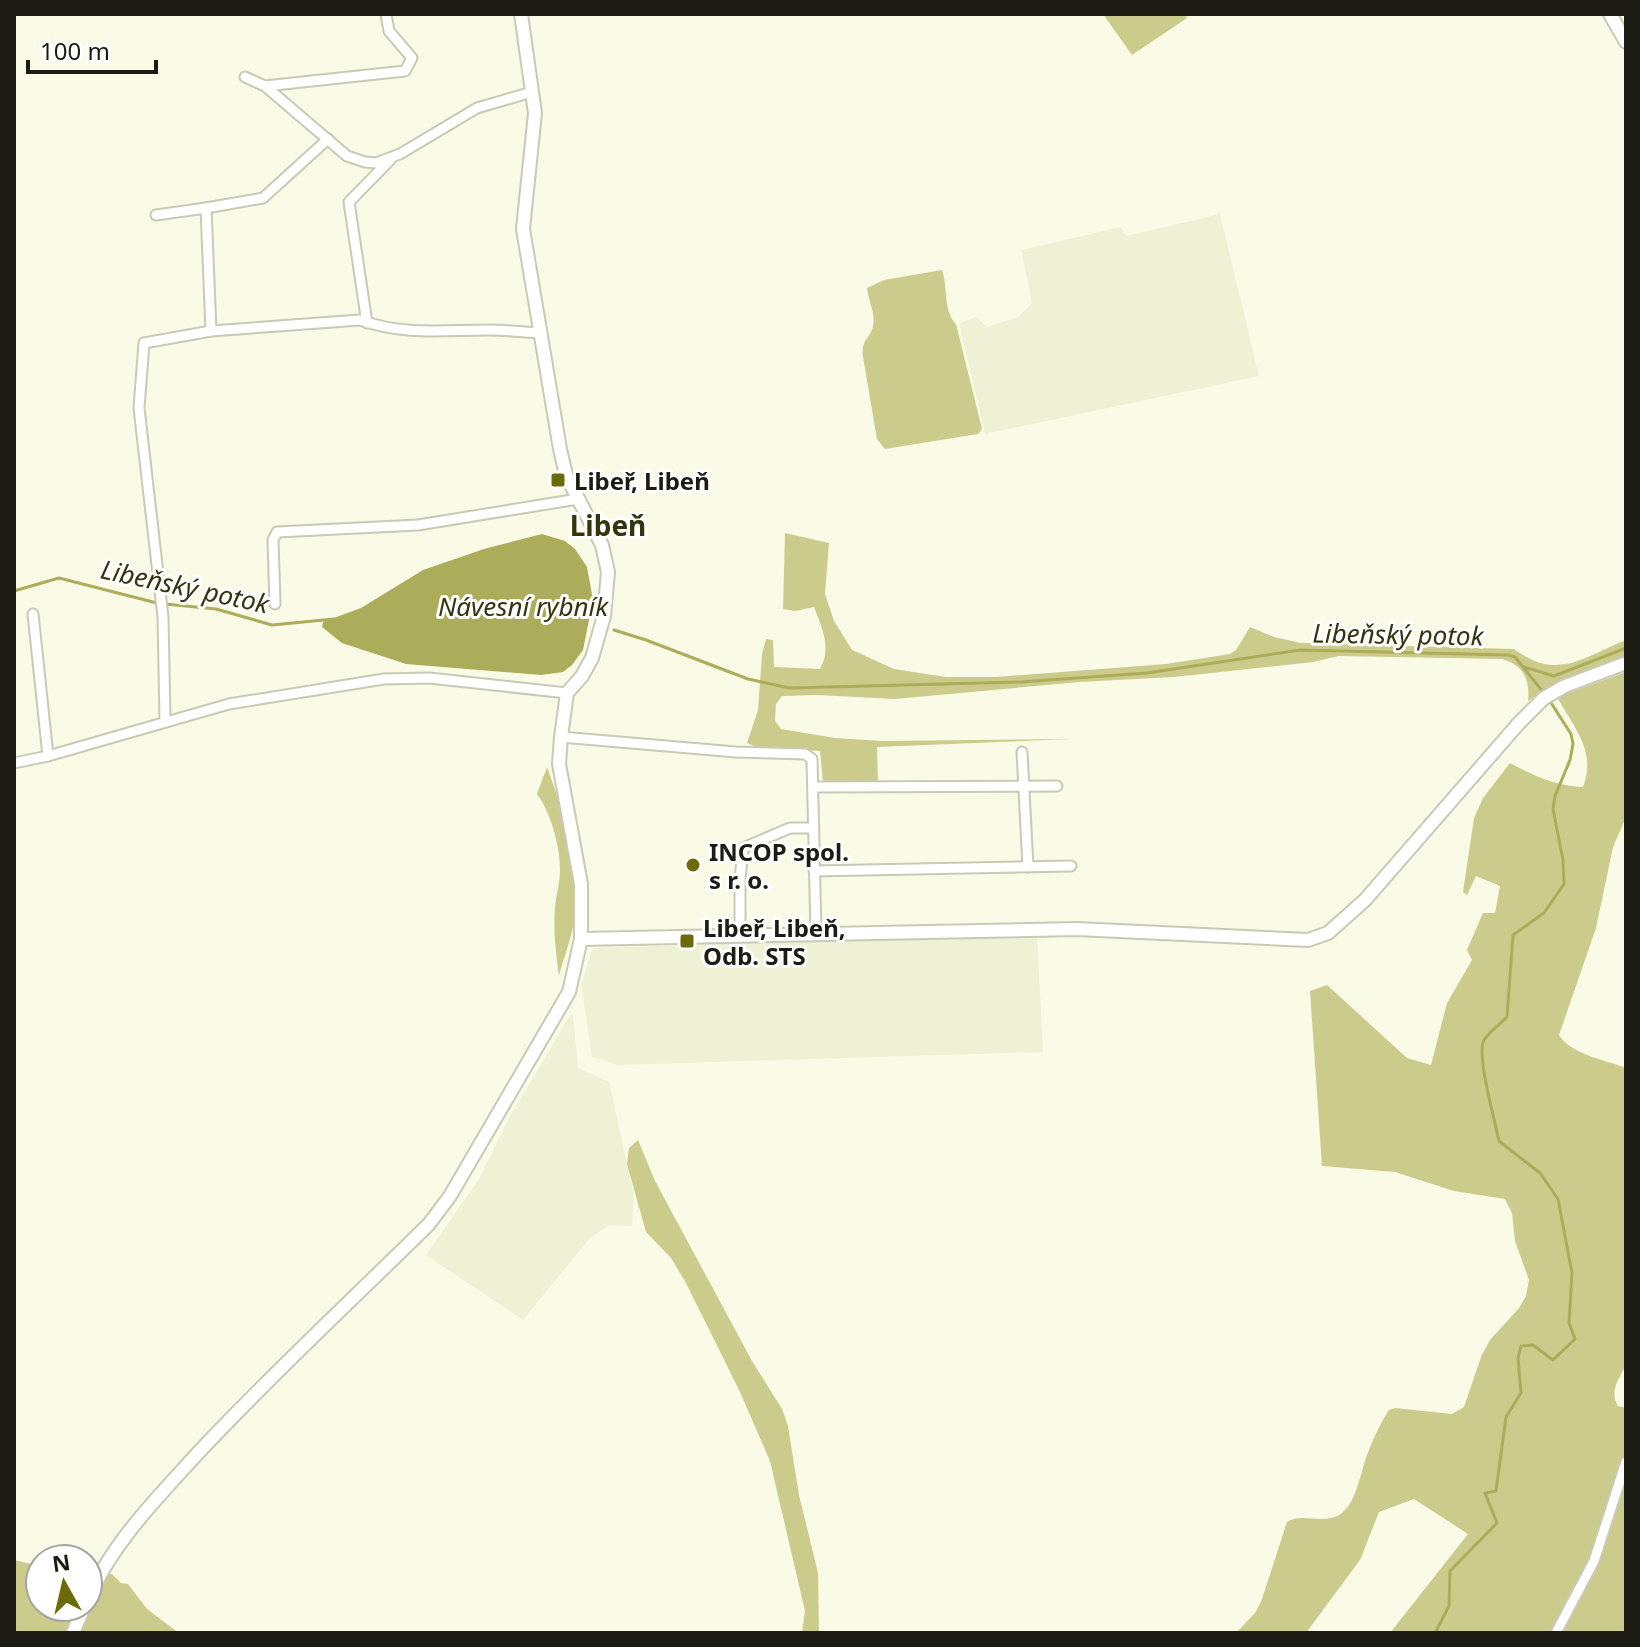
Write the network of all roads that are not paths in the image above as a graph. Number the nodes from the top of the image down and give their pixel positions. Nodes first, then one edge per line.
1 (386, 14) edge
2 (521, 14) edge
3 (1610, 14) edge
4 (1626, 42) edge
5 (245, 77) dead end
6 (265, 86) junction
7 (532, 92) junction
8 (328, 139) junction
9 (393, 157) junction
10 (206, 208) junction
11 (156, 215) dead end
12 (367, 323) junction
13 (211, 331) junction
14 (540, 333) junction
15 (578, 499) junction
16 (275, 604) dead end
17 (33, 614) dead end
18 (1626, 663) edge
19 (567, 693) junction
20 (165, 720) junction
21 (561, 737) junction
22 (1022, 752) dead end
23 (48, 756) junction
24 (14, 763) edge
25 (1023, 786) junction
26 (1057, 786) dead end
27 (814, 787) junction
28 (814, 828) junction
29 (1071, 866) dead end
30 (1028, 867) junction
31 (814, 871) junction
32 (816, 933) junction
33 (740, 934) junction
34 (581, 939) junction
35 (1626, 1462) edge
36 (104, 1566) edge
37 (1556, 1633) edge

1 - 6 street
2 - 7 street
3 - 4 street
5 - 6 street
6 - 8 street
7 - 9 street
7 - 14 street
8 - 9 street
8 - 10 street
9 - 12 street
10 - 11 street
10 - 13 street
12 - 13 street
12 - 14 street
13 - 20 street
14 - 15 street
15 - 16 street
15 - 19 street
17 - 23 street
18 - 32 street
19 - 20 street
19 - 21 street
20 - 23 street
21 - 27 street
21 - 34 street
22 - 25 street
23 - 24 street
25 - 26 street
25 - 27 street
25 - 30 street
27 - 28 street
28 - 31 street
28 - 33 street
29 - 30 street
30 - 31 street
31 - 32 street
32 - 33 street
33 - 34 street
34 - 36 street
35 - 37 street

